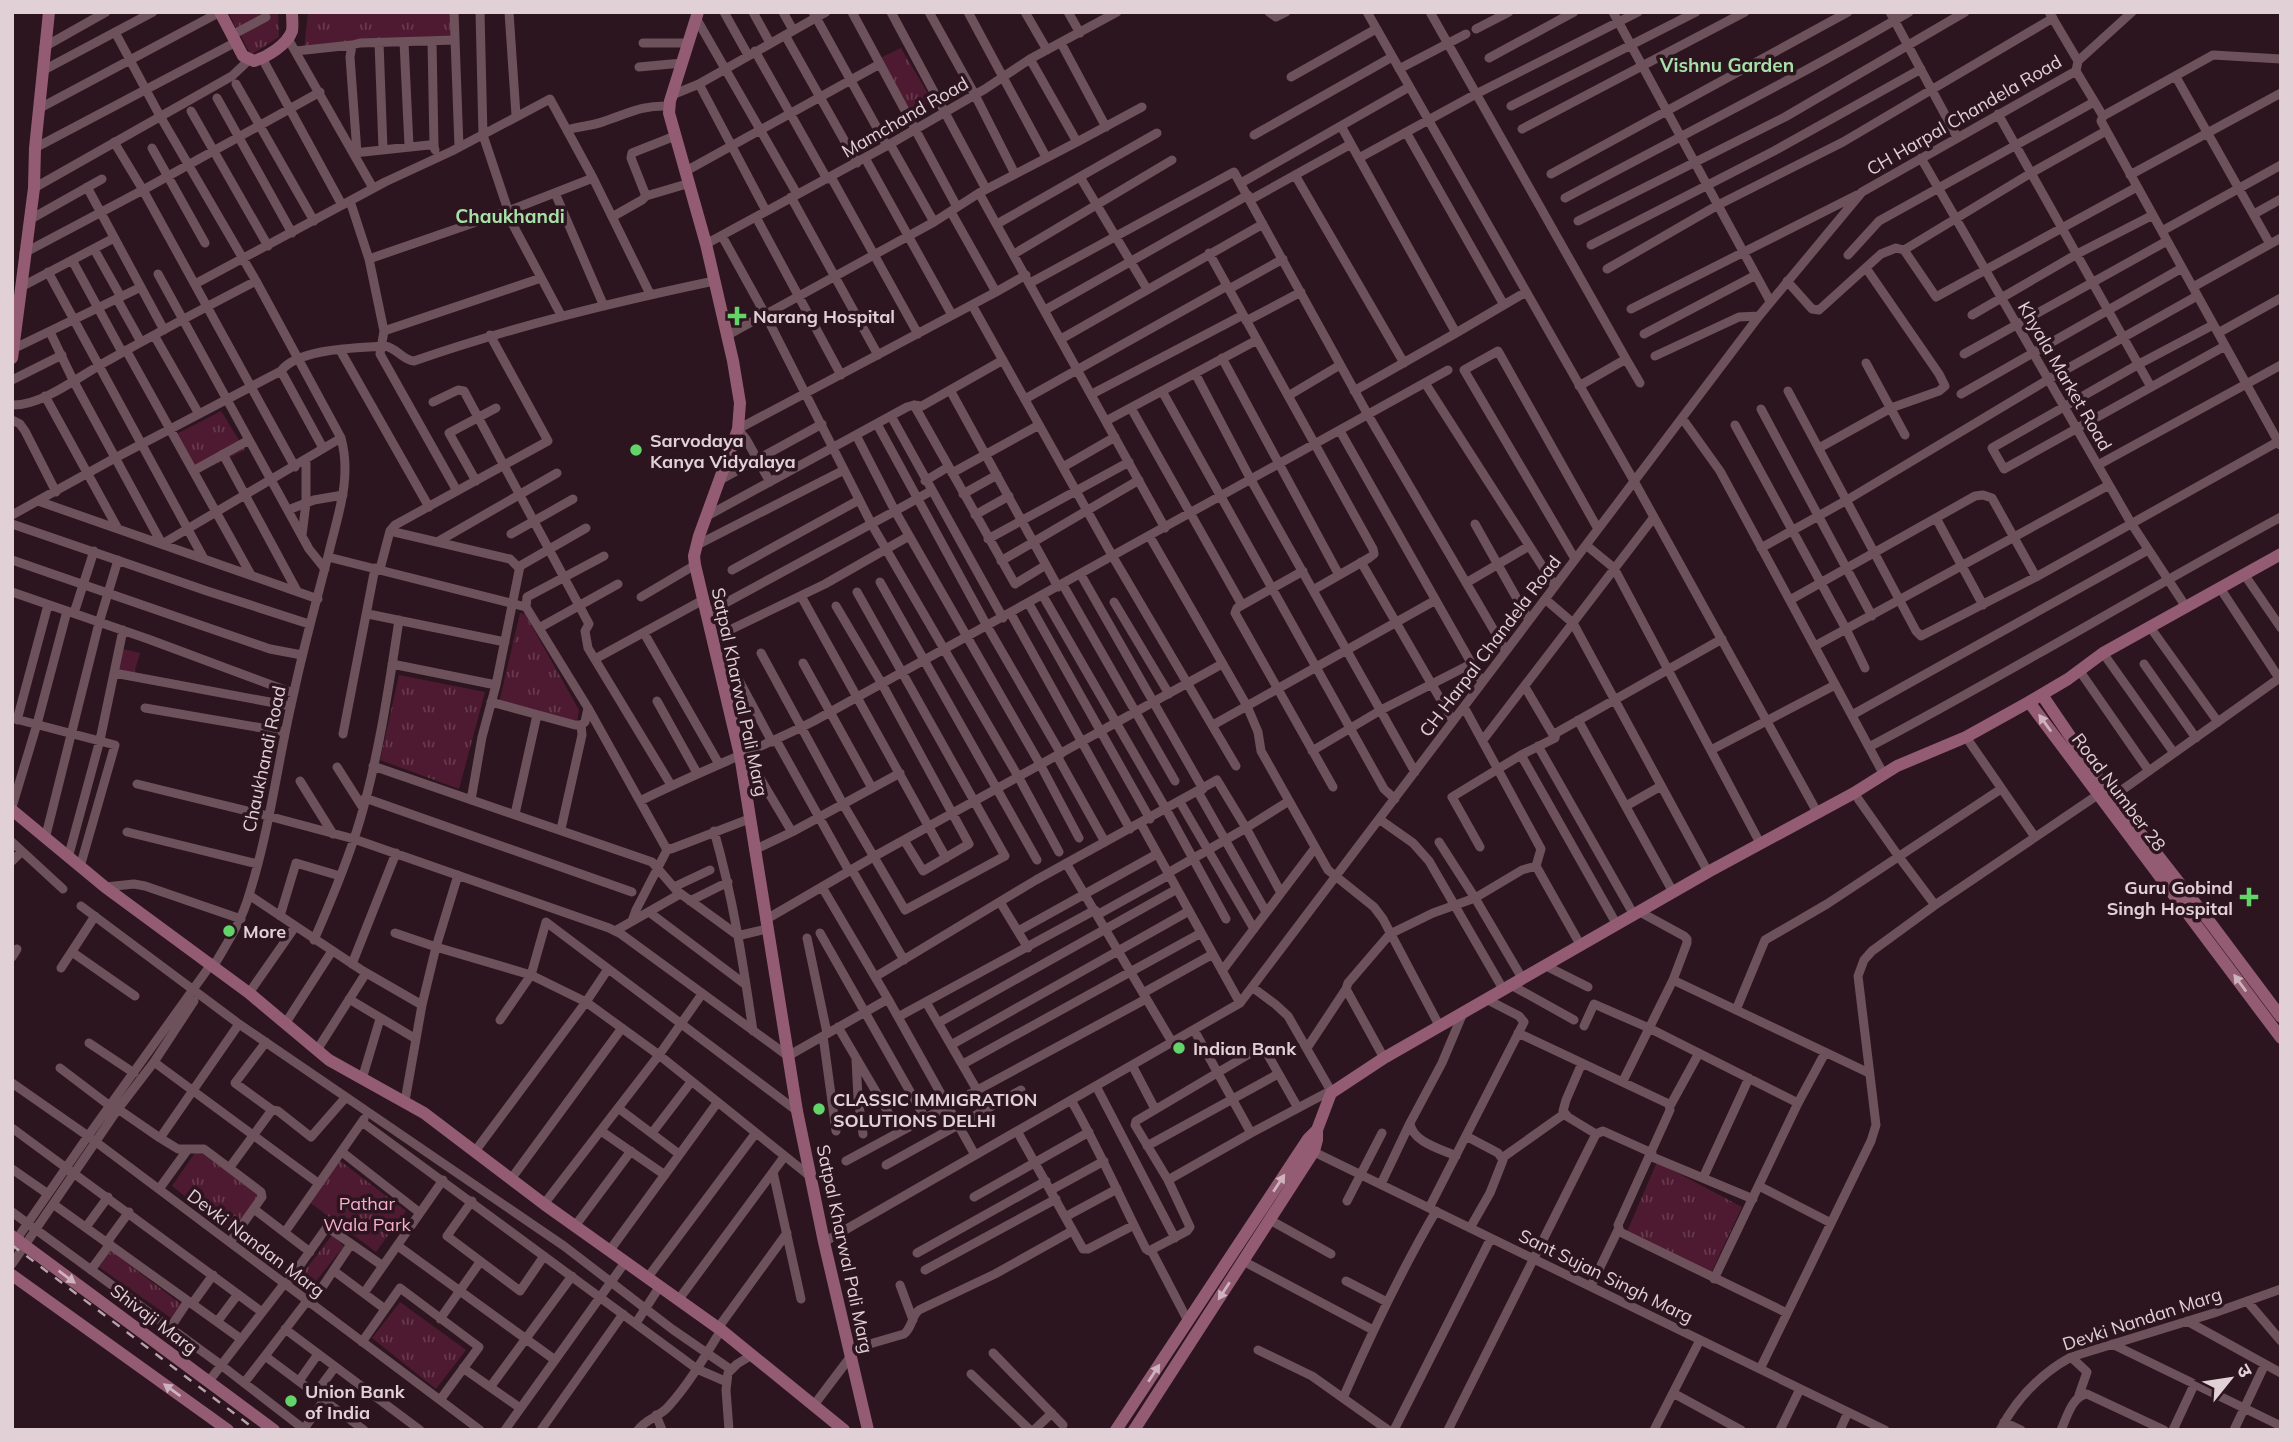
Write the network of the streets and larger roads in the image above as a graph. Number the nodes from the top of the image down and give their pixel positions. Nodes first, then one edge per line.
1 (106, 12) edge
2 (153, 12) edge
3 (220, 12) edge
4 (292, 12) edge
5 (454, 12) edge
6 (480, 12) edge
7 (509, 12) edge
8 (724, 12) edge
9 (753, 12) edge
10 (783, 12) edge
11 (826, 12) edge
12 (852, 12) edge
13 (891, 12) edge
14 (929, 12) edge
15 (968, 12) edge
16 (1025, 12) edge
17 (1068, 12) edge
18 (1286, 12) edge
19 (1367, 12) edge
20 (1430, 12) edge
21 (1509, 12) edge
22 (1574, 12) edge
23 (1613, 12) edge
24 (1638, 12) edge
25 (1696, 12) edge
26 (1745, 12) edge
27 (1848, 12) edge
28 (1909, 12) edge
29 (1965, 12) edge
30 (2132, 12) edge
31 (50, 13) edge
32 (1112, 14) edge
33 (1271, 14) edge
34 (697, 15) edge
35 (814, 15) edge
36 (2051, 15) edge
37 (1892, 16) edge
38 (266, 17) dead end
39 (1619, 22) junction
40 (1376, 29) junction
41 (1476, 29) dead end
42 (115, 32) junction
43 (789, 32) junction
44 (1080, 33) junction
45 (290, 34) junction
46 (1466, 34) dead end
47 (234, 38) junction
48 (455, 40) junction
49 (404, 41) junction
50 (432, 41) junction
51 (379, 42) junction
52 (643, 43) dead end
53 (688, 43) junction
54 (770, 43) junction
55 (1061, 43) junction
56 (1447, 44) junction
57 (352, 45) junction
58 (1631, 45) junction
59 (1908, 46) junction
60 (44, 47) junction
61 (1047, 50) junction
62 (296, 51) junction
63 (752, 53) junction
64 (1392, 57) junction
65 (1489, 58) dead end
66 (256, 59) junction
67 (1030, 59) junction
68 (2281, 59) edge
69 (130, 60) junction
70 (682, 63) junction
71 (878, 65) junction
72 (1643, 66) junction
73 (2077, 66) junction
74 (639, 67) dead end
75 (726, 69) junction
76 (1399, 69) junction
77 (1921, 69) junction
78 (42, 71) junction
79 (1003, 76) junction
80 (1291, 77) dead end
81 (2176, 77) junction
82 (850, 80) junction
83 (236, 84) dead end
84 (699, 84) junction
85 (1409, 87) junction
86 (145, 89) junction
87 (1932, 90) junction
88 (320, 92) junction
89 (2281, 93) edge
90 (1476, 94) junction
91 (975, 95) junction
92 (820, 97) junction
93 (217, 98) dead end
94 (671, 101) junction
95 (2094, 102) junction
96 (1511, 106) dead end
97 (1142, 107) dead end
98 (40, 108) junction
99 (289, 109) junction
100 (191, 111) dead end
101 (1667, 111) junction
102 (790, 113) junction
103 (944, 113) junction
104 (1998, 114) junction
105 (160, 116) junction
106 (516, 116) junction
107 (2103, 116) junction
108 (1428, 120) junction
109 (259, 125) junction
110 (1342, 126) junction
111 (1106, 127) junction
112 (1522, 129) dead end
113 (567, 130) junction
114 (760, 130) junction
115 (915, 130) junction
116 (2106, 131) junction
117 (1406, 132) junction
118 (1157, 133) dead end
119 (2207, 133) junction
120 (483, 135) junction
121 (1254, 135) dead end
122 (1681, 135) junction
123 (675, 136) junction
124 (1957, 136) junction
125 (238, 137) junction
126 (114, 142) junction
127 (1077, 142) junction
128 (1351, 144) junction
129 (889, 145) junction
130 (2016, 145) junction
131 (409, 146) junction
132 (434, 146) junction
133 (731, 146) junction
134 (459, 147) junction
135 (35, 148) junction
136 (152, 148) dead end
137 (383, 149) junction
138 (214, 150) junction
139 (356, 153) junction
140 (1046, 157) junction
141 (436, 158) junction
142 (1359, 158) junction
143 (1921, 158) junction
144 (861, 160) junction
145 (1172, 160) dead end
146 (1695, 162) junction
147 (189, 164) junction
148 (2281, 165) edge
149 (2031, 173) junction
150 (1015, 174) junction
151 (1551, 174) dead end
152 (1295, 175) junction
153 (2130, 175) junction
154 (169, 176) junction
155 (688, 177) junction
156 (1080, 177) junction
157 (593, 178) junction
158 (829, 178) junction
159 (102, 179) dead end
160 (1241, 184) junction
161 (1708, 186) junction
162 (87, 187) junction
163 (2137, 187) junction
164 (34, 188) junction
165 (373, 188) junction
166 (1940, 188) junction
167 (2239, 188) junction
168 (143, 190) junction
169 (983, 191) junction
170 (1862, 192) junction
171 (555, 193) junction
172 (646, 195) junction
173 (794, 196) junction
174 (1249, 198) junction
175 (1565, 198) dead end
176 (2281, 199) edge
177 (346, 203) junction
178 (1096, 205) junction
179 (1718, 205) junction
180 (954, 209) junction
181 (508, 211) junction
182 (766, 211) junction
183 (101, 213) junction
184 (2254, 214) junction
185 (2153, 215) junction
186 (612, 217) junction
187 (756, 217) junction
188 (1957, 218) junction
189 (29, 220) junction
190 (314, 221) junction
191 (1578, 221) dead end
192 (933, 222) junction
193 (997, 224) junction
194 (1263, 224) junction
195 (2062, 228) junction
196 (2162, 231) junction
197 (292, 233) junction
198 (909, 235) junction
199 (722, 236) junction
200 (1117, 237) junction
201 (114, 238) junction
202 (2281, 238) edge
203 (2167, 241) junction
204 (205, 243) dead end
205 (706, 244) junction
206 (2270, 244) junction
207 (1591, 245) dead end
208 (268, 246) junction
209 (94, 248) junction
210 (1904, 250) junction
211 (1743, 251) junction
212 (24, 253) junction
213 (1209, 253) junction
214 (1014, 254) junction
215 (2077, 254) junction
216 (874, 255) junction
217 (1848, 255) dead end
218 (243, 259) junction
219 (369, 259) junction
220 (1283, 259) junction
221 (72, 260) junction
222 (1131, 262) junction
223 (1607, 268) dead end
224 (1866, 268) junction
225 (2182, 268) junction
226 (1986, 269) junction
227 (48, 272) junction
228 (158, 274) dead end
229 (1756, 275) junction
230 (835, 276) junction
231 (541, 278) junction
232 (1028, 279) junction
233 (256, 281) junction
234 (714, 281) junction
235 (1787, 281) junction
236 (2092, 282) junction
237 (195, 284) junction
238 (20, 287) junction
239 (141, 287) junction
240 (1228, 288) junction
241 (1147, 289) junction
242 (2195, 291) junction
243 (996, 292) junction
244 (1301, 292) junction
245 (1526, 292) junction
246 (650, 294) junction
247 (799, 296) junction
248 (119, 298) junction
249 (2003, 298) junction
250 (2281, 298) edge
251 (1770, 301) junction
252 (603, 304) junction
253 (972, 305) junction
254 (1504, 305) junction
255 (207, 306) junction
256 (99, 308) junction
257 (1631, 309) dead end
258 (2108, 309) junction
259 (1045, 310) junction
260 (765, 314) junction
261 (561, 315) junction
262 (1972, 315) dead end
263 (952, 316) junction
264 (1759, 316) junction
265 (1245, 318) junction
266 (183, 319) junction
267 (73, 321) junction
268 (2017, 324) junction
269 (2216, 329) junction
270 (164, 330) junction
271 (50, 331) junction
272 (384, 331) junction
273 (1456, 333) junction
274 (918, 334) junction
275 (1644, 334) dead end
276 (154, 335) junction
277 (490, 335) junction
278 (726, 336) junction
279 (2124, 337) junction
280 (1061, 339) junction
281 (1257, 340) junction
282 (141, 342) junction
283 (381, 346) junction
284 (2225, 346) junction
285 (340, 349) junction
286 (124, 351) junction
287 (2033, 352) junction
288 (13, 354) edge
289 (1964, 354) dead end
290 (62, 355) junction
291 (878, 355) junction
292 (1655, 356) dead end
293 (1222, 358) junction
294 (298, 359) junction
295 (1626, 359) junction
296 (1003, 360) junction
297 (1404, 363) junction
298 (1866, 363) dead end
299 (1340, 365) junction
300 (2139, 365) junction
301 (2281, 365) edge
302 (97, 366) junction
303 (1077, 369) junction
304 (1448, 370) dead end
305 (281, 371) junction
306 (1195, 373) junction
307 (841, 375) junction
308 (2049, 379) junction
309 (12, 380) edge
310 (73, 380) junction
311 (1425, 383) junction
312 (1640, 383) dead end
313 (2246, 384) junction
314 (1579, 386) junction
315 (252, 387) junction
316 (2151, 387) junction
317 (950, 390) junction
318 (1162, 391) junction
319 (1354, 391) junction
320 (1788, 391) dead end
321 (805, 394) junction
322 (1091, 394) junction
323 (1961, 394) dead end
324 (45, 396) junction
325 (1288, 396) junction
326 (1025, 399) junction
327 (227, 400) junction
328 (433, 402) dead end
329 (12, 405) edge
330 (914, 405) junction
331 (2065, 407) junction
332 (496, 408) dead end
333 (1131, 408) junction
334 (1891, 408) junction
335 (1761, 409) dead end
336 (199, 414) junction
337 (1368, 415) junction
338 (891, 416) junction
339 (478, 418) junction
340 (1682, 418) junction
341 (12, 420) edge
342 (1106, 421) junction
343 (822, 424) junction
344 (877, 424) junction
345 (1039, 425) junction
346 (1735, 425) dead end
347 (2077, 428) junction
348 (170, 429) junction
349 (738, 429) junction
350 (1340, 431) junction
351 (856, 435) junction
352 (1905, 435) dead end
353 (1115, 437) junction
354 (341, 438) junction
355 (249, 440) junction
356 (2280, 443) edge
357 (142, 444) junction
358 (1315, 445) junction
359 (834, 447) junction
360 (323, 448) junction
361 (1819, 448) junction
362 (223, 454) junction
363 (986, 455) junction
364 (115, 458) junction
365 (758, 459) junction
366 (306, 460) junction
367 (1129, 462) junction
368 (1279, 465) junction
369 (2098, 465) junction
370 (503, 466) junction
371 (295, 467) junction
372 (1063, 467) junction
373 (844, 470) junction
374 (950, 470) junction
375 (193, 471) junction
376 (557, 473) dead end
377 (87, 475) junction
378 (997, 475) junction
379 (271, 479) junction
380 (720, 480) junction
381 (1139, 480) junction
382 (1251, 480) junction
383 (476, 481) junction
384 (925, 481) junction
385 (1634, 481) junction
386 (770, 482) junction
387 (2109, 485) junction
388 (1076, 490) junction
389 (457, 491) junction
390 (931, 491) junction
391 (56, 492) junction
392 (518, 494) junction
393 (963, 494) junction
394 (244, 495) junction
395 (343, 495) junction
396 (1009, 496) junction
397 (1221, 497) junction
398 (573, 499) dead end
399 (917, 499) junction
400 (859, 500) junction
401 (1847, 500) junction
402 (38, 501) junction
403 (306, 503) junction
404 (429, 506) junction
405 (288, 510) junction
406 (1087, 511) junction
407 (216, 512) junction
408 (895, 512) junction
409 (1190, 514) junction
410 (12, 515) edge
411 (975, 515) junction
412 (706, 516) junction
413 (1818, 516) junction
414 (1654, 517) junction
415 (2281, 517) edge
416 (1936, 518) junction
417 (1022, 520) junction
418 (533, 521) junction
419 (2131, 523) junction
420 (12, 524) edge
421 (1475, 524) dead end
422 (872, 525) junction
423 (188, 528) junction
424 (586, 528) dead end
425 (1165, 528) junction
426 (118, 529) junction
427 (1598, 529) junction
428 (390, 531) junction
429 (1791, 531) junction
430 (511, 534) dead end
431 (909, 536) junction
432 (302, 537) junction
433 (1150, 537) junction
434 (2014, 538) junction
435 (988, 539) junction
436 (439, 541) junction
437 (1034, 542) junction
438 (162, 544) junction
439 (697, 545) junction
440 (1586, 545) junction
441 (1529, 546) junction
442 (1761, 548) junction
443 (548, 549) junction
444 (886, 549) junction
445 (2148, 550) junction
446 (94, 551) junction
447 (1874, 552) junction
448 (2281, 554) edge
449 (604, 556) dead end
450 (328, 557) junction
451 (1113, 557) junction
452 (204, 559) junction
453 (1576, 559) junction
454 (12, 560) edge
455 (118, 560) junction
456 (1001, 561) junction
457 (1361, 562) junction
458 (1499, 564) junction
459 (695, 565) junction
460 (1046, 565) junction
461 (1961, 567) junction
462 (1615, 568) junction
463 (325, 569) junction
464 (378, 569) junction
465 (519, 569) junction
466 (1847, 569) junction
467 (732, 570) dead end
468 (1303, 571) junction
469 (2245, 574) junction
470 (251, 575) junction
471 (1081, 575) junction
472 (1339, 575) junction
473 (564, 577) junction
474 (2036, 577) junction
475 (2167, 578) junction
476 (880, 582) dead end
477 (1466, 583) junction
478 (1820, 583) junction
479 (618, 584) dead end
480 (83, 585) junction
481 (1061, 586) junction
482 (1555, 586) junction
483 (1272, 588) junction
484 (2220, 588) junction
485 (1313, 590) junction
486 (297, 591) junction
487 (12, 592) edge
488 (857, 592) dead end
489 (108, 593) junction
490 (801, 596) junction
491 (1043, 596) junction
492 (641, 597) dead end
493 (318, 599) junction
494 (1545, 599) junction
495 (703, 600) junction
496 (1790, 600) junction
497 (1114, 601) dead end
498 (1434, 601) junction
499 (1901, 601) junction
500 (513, 603) junction
501 (579, 604) junction
502 (1029, 604) junction
503 (48, 605) junction
504 (1242, 605) junction
505 (1983, 605) junction
506 (836, 606) dead end
507 (526, 607) junction
508 (2186, 607) junction
509 (70, 612) junction
510 (707, 613) junction
511 (368, 614) junction
512 (1007, 616) junction
513 (1871, 616) junction
514 (399, 620) junction
515 (1530, 620) junction
516 (99, 622) junction
517 (1396, 622) junction
518 (1573, 623) junction
519 (309, 624) junction
520 (987, 626) junction
521 (2150, 627) junction
522 (539, 628) junction
523 (2281, 628) edge
524 (1846, 629) junction
525 (123, 630) junction
526 (644, 633) junction
527 (713, 638) junction
528 (967, 638) junction
529 (1722, 639) junction
530 (505, 642) junction
531 (1815, 646) junction
532 (945, 649) junction
533 (1347, 650) junction
534 (1506, 651) junction
535 (761, 653) dead end
536 (2104, 653) junction
537 (302, 655) junction
538 (717, 658) junction
539 (595, 659) junction
540 (925, 660) junction
541 (803, 663) dead end
542 (392, 664) junction
543 (1222, 664) junction
544 (1471, 664) junction
545 (2144, 664) dead end
546 (1317, 667) junction
547 (1865, 668) dead end
548 (1668, 670) junction
549 (2079, 670) junction
550 (903, 672) junction
551 (114, 673) junction
552 (2280, 678) edge
553 (1482, 682) junction
554 (1188, 683) junction
555 (882, 684) junction
556 (496, 685) junction
557 (1431, 685) junction
558 (1835, 685) junction
559 (1525, 687) junction
560 (1276, 689) junction
561 (293, 693) junction
562 (1169, 694) junction
563 (2042, 695) junction
564 (858, 697) junction
565 (1615, 700) junction
566 (657, 701) dead end
567 (491, 702) junction
568 (2029, 702) junction
569 (1153, 703) junction
570 (290, 706) junction
571 (1247, 706) junction
572 (1464, 707) junction
573 (145, 708) dead end
574 (588, 708) junction
575 (1381, 710) junction
576 (830, 712) junction
577 (1136, 712) junction
578 (537, 715) junction
579 (1852, 715) junction
580 (15, 719) edge
581 (1578, 720) junction
582 (1453, 721) junction
583 (1767, 721) junction
584 (2218, 722) junction
585 (1117, 723) junction
586 (37, 724) junction
587 (581, 725) junction
588 (1213, 725) junction
589 (801, 728) junction
590 (1351, 728) junction
591 (285, 732) junction
592 (1102, 732) junction
593 (71, 733) junction
594 (343, 734) dead end
595 (1966, 737) junction
596 (1555, 738) junction
597 (2196, 738) junction
598 (100, 740) junction
599 (1483, 740) junction
600 (774, 741) junction
601 (1082, 743) junction
602 (1538, 746) junction
603 (1869, 747) junction
604 (1711, 750) junction
605 (1312, 751) junction
606 (2174, 753) junction
607 (742, 754) junction
608 (1059, 755) junction
609 (1521, 755) junction
610 (719, 764) junction
611 (373, 766) junction
612 (1041, 766) junction
613 (1236, 766) dead end
614 (337, 767) dead end
615 (1499, 769) junction
616 (2149, 771) junction
617 (1415, 772) junction
618 (697, 773) junction
619 (900, 773) junction
620 (1884, 775) junction
621 (1019, 778) junction
622 (300, 781) dead end
623 (1175, 781) dead end
624 (137, 784) dead end
625 (671, 785) junction
626 (1661, 786) junction
627 (1332, 787) dead end
628 (872, 788) junction
629 (998, 789) junction
630 (2001, 789) junction
631 (1200, 790) junction
632 (1854, 793) junction
633 (2105, 796) junction
634 (1395, 799) junction
635 (471, 800) junction
636 (640, 800) junction
637 (975, 801) junction
638 (1180, 802) junction
639 (1289, 802) junction
640 (364, 803) junction
641 (843, 804) junction
642 (1626, 806) junction
643 (12, 808) edge
644 (1166, 809) junction
645 (1817, 812) junction
646 (515, 814) junction
647 (952, 814) junction
648 (268, 816) junction
649 (820, 817) junction
650 (749, 818) junction
651 (1150, 819) junction
652 (1379, 819) junction
653 (1140, 824) junction
654 (930, 826) junction
655 (1246, 828) junction
656 (561, 829) junction
657 (1130, 829) junction
658 (714, 831) junction
659 (127, 832) dead end
660 (792, 832) junction
661 (333, 834) junction
662 (1079, 838) dead end
663 (2035, 838) junction
664 (45, 839) junction
665 (354, 839) junction
666 (904, 840) junction
667 (1224, 840) junction
668 (2139, 840) junction
669 (12, 842) edge
670 (1105, 842) junction
671 (1439, 842) dead end
672 (1760, 843) junction
673 (1480, 847) dead end
674 (668, 848) junction
675 (1315, 848) junction
676 (754, 850) junction
677 (1208, 850) junction
678 (21, 852) junction
679 (1059, 852) dead end
680 (396, 853) junction
681 (1157, 854) junction
682 (875, 856) junction
683 (1899, 857) junction
684 (68, 858) junction
685 (946, 858) junction
686 (1193, 858) junction
687 (12, 860) edge
688 (1037, 860) dead end
689 (1066, 863) junction
690 (257, 864) junction
691 (657, 866) junction
692 (1536, 866) junction
693 (80, 867) junction
694 (710, 870) dead end
695 (851, 870) junction
696 (1708, 872) junction
697 (1168, 874) junction
698 (458, 875) junction
699 (340, 876) junction
700 (1335, 877) junction
701 (728, 882) junction
702 (105, 887) junction
703 (822, 887) junction
704 (63, 889) dead end
705 (1177, 889) junction
706 (677, 891) junction
707 (632, 892) dead end
708 (1281, 892) junction
709 (1673, 892) junction
710 (1085, 894) junction
711 (249, 895) junction
712 (1475, 898) junction
713 (690, 901) junction
714 (1000, 902) junction
715 (1935, 905) junction
716 (81, 906) dead end
717 (1454, 906) junction
718 (1189, 911) junction
719 (649, 912) junction
720 (1266, 912) junction
721 (1096, 913) junction
722 (1637, 914) junction
723 (95, 916) junction
724 (280, 916) junction
725 (241, 919) junction
726 (1226, 919) dead end
727 (632, 921) junction
728 (766, 925) junction
729 (1617, 925) junction
730 (295, 927) junction
731 (1106, 929) junction
732 (1254, 929) junction
733 (615, 931) junction
734 (1018, 932) junction
735 (395, 933) dead end
736 (820, 933) dead end
737 (1201, 933) junction
738 (1390, 934) junction
739 (739, 935) junction
740 (807, 938) dead end
741 (314, 940) junction
742 (1581, 946) junction
743 (436, 947) junction
744 (1027, 948) junction
745 (72, 951) junction
746 (332, 951) junction
747 (1118, 951) junction
748 (1213, 954) junction
749 (904, 960) junction
750 (352, 964) junction
751 (1546, 965) junction
752 (214, 966) junction
753 (61, 968) dead end
754 (608, 969) junction
755 (1222, 971) junction
756 (1130, 972) junction
757 (366, 973) junction
758 (531, 975) junction
759 (875, 977) junction
760 (1522, 978) junction
761 (1672, 980) junction
762 (746, 985) junction
763 (1252, 987) junction
764 (1507, 987) junction
765 (1588, 987) dead end
766 (1346, 989) junction
767 (196, 993) junction
768 (248, 993) junction
769 (702, 995) junction
770 (135, 996) dead end
771 (1144, 996) junction
772 (349, 999) junction
773 (888, 999) junction
774 (1486, 999) junction
775 (586, 1002) junction
776 (926, 1002) junction
777 (1241, 1003) junction
778 (422, 1006) junction
779 (1736, 1010) junction
780 (865, 1012) junction
781 (1463, 1013) junction
782 (898, 1017) junction
783 (2281, 1017) edge
784 (380, 1019) junction
785 (500, 1020) dead end
786 (1574, 1020) dead end
787 (682, 1023) junction
788 (938, 1023) junction
789 (239, 1024) junction
790 (285, 1024) junction
791 (1584, 1026) dead end
792 (838, 1027) junction
793 (1440, 1027) junction
794 (622, 1028) junction
795 (1649, 1028) junction
796 (1194, 1030) junction
797 (753, 1031) junction
798 (1518, 1033) junction
799 (825, 1035) junction
800 (2281, 1038) edge
801 (416, 1039) junction
802 (266, 1042) junction
803 (1172, 1042) junction
804 (89, 1043) dead end
805 (951, 1045) junction
806 (1307, 1048) junction
807 (317, 1049) junction
808 (1699, 1053) junction
809 (1825, 1053) junction
810 (659, 1055) junction
811 (788, 1056) junction
812 (1384, 1058) junction
813 (856, 1059) junction
814 (154, 1062) junction
815 (1582, 1063) junction
816 (962, 1064) junction
817 (1132, 1065) junction
818 (60, 1068) dead end
819 (134, 1073) junction
820 (1218, 1073) junction
821 (1869, 1073) junction
822 (1278, 1074) junction
823 (1749, 1078) junction
824 (362, 1079) junction
825 (1623, 1081) junction
826 (691, 1082) junction
827 (12, 1083) edge
828 (1096, 1086) junction
829 (194, 1090) junction
830 (977, 1090) junction
831 (1021, 1090) dead end
832 (1333, 1090) junction
833 (346, 1097) junction
834 (1071, 1100) junction
835 (1232, 1100) junction
836 (405, 1101) junction
837 (717, 1103) junction
838 (1798, 1103) junction
839 (946, 1105) junction
840 (114, 1107) junction
841 (1670, 1107) junction
842 (618, 1108) junction
843 (1298, 1108) junction
844 (1156, 1109) junction
845 (272, 1110) junction
846 (797, 1111) junction
847 (370, 1112) junction
848 (1564, 1114) junction
849 (925, 1118) junction
850 (362, 1122) junction
851 (1410, 1123) junction
852 (957, 1124) junction
853 (12, 1128) edge
854 (601, 1131) junction
855 (836, 1131) dead end
856 (899, 1131) junction
857 (1017, 1131) junction
858 (1089, 1132) junction
859 (652, 1133) junction
860 (1251, 1133) junction
861 (1382, 1133) dead end
862 (755, 1134) junction
863 (863, 1134) dead end
864 (1596, 1134) junction
865 (252, 1135) junction
866 (1466, 1136) junction
867 (92, 1138) junction
868 (160, 1138) junction
869 (1147, 1146) junction
870 (188, 1149) junction
871 (1309, 1149) junction
872 (475, 1150) junction
873 (631, 1151) junction
874 (342, 1152) junction
875 (680, 1154) junction
876 (1651, 1154) junction
877 (975, 1155) junction
878 (1456, 1156) junction
879 (784, 1157) junction
880 (1502, 1158) junction
881 (846, 1161) dead end
882 (1104, 1161) junction
883 (1035, 1162) junction
884 (886, 1165) dead end
885 (230, 1167) junction
886 (12, 1169) edge
887 (71, 1170) junction
888 (773, 1172) junction
889 (1361, 1174) junction
890 (664, 1175) junction
891 (811, 1177) junction
892 (1703, 1178) junction
893 (511, 1179) junction
894 (443, 1180) junction
895 (1168, 1180) junction
896 (318, 1183) junction
897 (1381, 1184) junction
898 (1048, 1185) junction
899 (1759, 1186) junction
900 (159, 1189) junction
901 (1116, 1189) junction
902 (108, 1197) junction
903 (974, 1197) dead end
904 (51, 1199) junction
905 (1056, 1199) junction
906 (1753, 1199) junction
907 (472, 1201) junction
908 (1347, 1201) dead end
909 (544, 1204) junction
910 (254, 1209) junction
911 (1433, 1209) junction
912 (12, 1212) edge
913 (129, 1212) junction
914 (420, 1213) junction
915 (1065, 1217) junction
916 (1270, 1220) junction
917 (28, 1223) junction
918 (1831, 1223) junction
919 (1134, 1225) junction
920 (575, 1226) junction
921 (86, 1227) junction
922 (1470, 1228) junction
923 (37, 1229) junction
924 (1618, 1230) junction
925 (1072, 1231) junction
926 (285, 1232) junction
927 (787, 1233) junction
928 (1175, 1238) junction
929 (1491, 1238) junction
930 (17, 1242) edge
931 (230, 1242) junction
932 (824, 1242) junction
933 (108, 1243) junction
934 (351, 1244) junction
935 (398, 1246) junction
936 (610, 1250) junction
937 (1151, 1250) junction
938 (310, 1252) junction
939 (917, 1253) dead end
940 (1331, 1254) dead end
941 (544, 1256) junction
942 (1532, 1258) junction
943 (626, 1261) junction
944 (1243, 1261) junction
945 (480, 1262) junction
946 (12, 1264) edge
947 (383, 1266) junction
948 (91, 1270) junction
949 (925, 1270) dead end
950 (334, 1271) junction
951 (12, 1275) edge
952 (213, 1275) junction
953 (572, 1276) junction
954 (648, 1277) junction
955 (1714, 1279) junction
956 (1346, 1281) dead end
957 (611, 1282) junction
958 (285, 1284) junction
959 (900, 1284) dead end
960 (660, 1286) junction
961 (1591, 1286) junction
962 (2281, 1289) edge
963 (459, 1292) junction
964 (364, 1293) junction
965 (238, 1294) junction
966 (125, 1295) junction
967 (599, 1296) junction
968 (679, 1299) junction
969 (801, 1299) dead end
970 (2247, 1301) junction
971 (190, 1302) junction
972 (309, 1302) junction
973 (1387, 1302) junction
974 (646, 1308) junction
975 (385, 1309) junction
976 (113, 1311) junction
977 (262, 1312) junction
978 (1787, 1313) junction
979 (623, 1314) junction
980 (440, 1318) junction
981 (913, 1320) junction
982 (1188, 1321) junction
983 (2186, 1321) junction
984 (217, 1322) junction
985 (636, 1324) junction
986 (170, 1328) junction
987 (285, 1329) junction
988 (719, 1329) junction
989 (1373, 1330) junction
990 (242, 1339) junction
991 (525, 1340) junction
992 (1700, 1340) junction
993 (2281, 1341) edge
994 (362, 1342) junction
995 (2112, 1344) junction
996 (1258, 1350) dead end
997 (850, 1353) junction
998 (993, 1353) dead end
999 (318, 1354) junction
1000 (707, 1354) junction
1001 (752, 1355) junction
1002 (265, 1356) junction
1003 (2071, 1357) junction
1004 (555, 1360) junction
1005 (2265, 1364) junction
1006 (221, 1365) junction
1007 (335, 1367) junction
1008 (463, 1368) junction
1009 (697, 1369) junction
1010 (730, 1369) junction
1011 (1760, 1369) junction
1012 (2281, 1373) edge
1013 (971, 1374) dead end
1014 (209, 1381) junction
1015 (299, 1381) junction
1016 (727, 1382) junction
1017 (244, 1383) junction
1018 (2194, 1385) junction
1019 (491, 1386) junction
1020 (1800, 1389) junction
1021 (1673, 1393) junction
1022 (2079, 1395) junction
1023 (319, 1397) junction
1024 (1343, 1398) junction
1025 (440, 1400) junction
1026 (814, 1405) junction
1027 (520, 1408) junction
1028 (2244, 1409) junction
1029 (281, 1412) junction
1030 (1848, 1412) junction
1031 (1052, 1413) junction
1032 (656, 1415) junction
1033 (1063, 1425) dead end
1034 (1724, 1426) edge
1035 (2002, 1426) edge
1036 (2281, 1426) edge
1037 (272, 1428) edge
1038 (304, 1429) edge
1039 (228, 1430) edge
1040 (364, 1430) edge
1041 (420, 1430) edge
1042 (480, 1430) edge
1043 (505, 1430) edge
1044 (541, 1430) edge
1045 (638, 1430) edge
1046 (662, 1430) edge
1047 (729, 1430) edge
1048 (844, 1430) edge
1049 (868, 1430) edge
1050 (1032, 1430) edge
1051 (1116, 1430) edge
1052 (1133, 1430) edge
1053 (1388, 1430) edge
1054 (1394, 1430) edge
1055 (1448, 1430) edge
1056 (1654, 1430) edge
1057 (1741, 1430) edge
1058 (1780, 1430) edge
1059 (1840, 1430) edge
1060 (1885, 1430) edge
1061 (2021, 1430) edge
1062 (2061, 1430) edge
1063 (2164, 1430) edge
1064 (2173, 1430) edge
1065 (2234, 1430) edge

1 - 60 street
2 - 42 street
3 - 47 street
3 - 69 street
4 - 45 street
5 - 48 street
6 - 120 street
7 - 106 street
8 - 63 street
9 - 54 street
10 - 43 street
11 - 35 street
12 - 71 street
13 - 103 street
14 - 91 street
15 - 79 street
16 - 61 street
17 - 44 street
18 - 33 street
19 - 40 street
20 - 56 street
21 - 41 street
22 - 65 street
23 - 39 street
24 - 39 street
25 - 58 street
26 - 72 street
27 - 101 street
28 - 37 street
29 - 59 street
30 - 73 street, CH Harpal Chandela Road
31 - 60 street
32 - 44 street, Mamchand Road
34 - 53 street, Satpal Kharwal Pali Marg
34 - 75 street
35 - 43 street
35 - 82 street
36 - 73 street
36 - 87 street
37 - 59 street
37 - 122 street
38 - 47 street
39 - 58 street
39 - 90 street
40 - 64 street
40 - 80 street
42 - 69 street
42 - 78 street
43 - 54 street
43 - 92 street
44 - 55 street, Mamchand Road
45 - 62 street
45 - 66 street
46 - 56 street
47 - 66 street
47 - 86 street
48 - 50 street
48 - 134 street
49 - 50 street
49 - 51 street
49 - 131 street
50 - 132 street
51 - 57 street
51 - 137 street
52 - 53 street
53 - 70 street, Satpal Kharwal Pali Marg
54 - 63 street
55 - 61 street, Mamchand Road
55 - 111 street
56 - 76 street
56 - 90 street
57 - 62 street
57 - 139 street
58 - 72 street
58 - 96 street
59 - 77 street
59 - 146 street
60 - 78 street
61 - 67 street, Mamchand Road
62 - 88 street
63 - 75 street
63 - 102 street
64 - 76 street
64 - 121 street
66 - 99 street
66 - 105 street
67 - 79 street, Mamchand Road
67 - 127 street
68 - 81 street
69 - 86 street
69 - 98 street
70 - 74 street
70 - 94 street, Satpal Kharwal Pali Marg
71 - 82 street
71 - 115 street
72 - 101 street
72 - 112 street
73 - 95 street
73 - 104 street, CH Harpal Chandela Road
75 - 84 street
75 - 114 street
76 - 85 street
77 - 87 street
77 - 161 street
78 - 98 street
79 - 91 street, Mamchand Road
79 - 140 street
81 - 107 street
81 - 119 street
82 - 92 street
82 - 129 street
83 - 109 street
84 - 94 street
84 - 133 street
85 - 108 street
85 - 110 street
86 - 105 street
86 - 135 street
87 - 124 street
87 - 179 street
88 - 99 street
88 - 139 street
89 - 119 street
90 - 108 street
90 - 295 street
91 - 103 street, Mamchand Road
91 - 150 street
92 - 102 street
92 - 144 street
93 - 125 street
94 - 113 street
94 - 123 street, Satpal Kharwal Pali Marg
95 - 107 street
95 - 130 street
97 - 111 street
98 - 135 street
99 - 109 street
99 - 177 street
100 - 138 street
101 - 122 street
101 - 151 street
102 - 114 street
102 - 158 street
103 - 115 street, Mamchand Road
103 - 169 street
104 - 124 street, CH Harpal Chandela Road
104 - 130 street
105 - 126 street
105 - 147 street
106 - 113 street
106 - 120 street
107 - 116 street
108 - 117 street
108 - 245 street
109 - 125 street
109 - 190 street
110 - 128 street
110 - 160 street
111 - 127 street
113 - 157 street
114 - 133 street
114 - 173 street
115 - 129 street, Mamchand Road
115 - 180 street
116 - 149 street
116 - 153 street
117 - 142 street
117 - 254 street
118 - 156 street
119 - 153 street
119 - 167 street
120 - 134 street
120 - 181 street
122 - 146 street
122 - 175 street
123 - 155 street, Satpal Kharwal Pali Marg
123 - 172 street
124 - 143 street, CH Harpal Chandela Road
125 - 138 street
125 - 197 street
126 - 164 street
126 - 168 street
127 - 140 street
128 - 142 street
128 - 152 street
129 - 144 street, Mamchand Road
129 - 192 street
130 - 149 street
130 - 166 street
131 - 132 street
131 - 137 street
132 - 141 street
133 - 155 street
133 - 182 street
134 - 141 street
135 - 164 street
136 - 154 street
137 - 139 street
138 - 147 street
138 - 208 street
139 - 165 street
140 - 150 street
141 - 165 street
142 - 273 street
143 - 166 street, Khyala Market Road
143 - 170 street, CH Harpal Chandela Road
144 - 158 street, Mamchand Road
144 - 198 street
145 - 178 street
146 - 161 street
146 - 191 street
147 - 154 street
147 - 218 street
148 - 167 street
149 - 188 street
149 - 195 street
150 - 169 street
152 - 174 street
152 - 297 street
153 - 163 street
154 - 168 street
154 - 204 street
155 - 172 street
155 - 205 street, Satpal Kharwal Pali Marg
156 - 178 street
156 - 193 street
157 - 171 street
157 - 186 street
158 - 173 street, Mamchand Road
158 - 216 street
159 - 162 street
160 - 174 street
160 - 200 street
161 - 179 street
161 - 207 street
162 - 183 street
162 - 189 street
163 - 185 street
163 - 195 street
164 - 189 street
165 - 177 street
166 - 188 street, Khyala Market Road
166 - 217 street
167 - 184 street
167 - 196 street
168 - 183 street
168 - 237 street
169 - 180 street
169 - 193 street
170 - 211 street
170 - 235 street, CH Harpal Chandela Road
171 - 181 street
171 - 252 street
172 - 186 street
173 - 182 street, Mamchand Road
173 - 230 street
174 - 194 street
174 - 222 street
176 - 184 street
177 - 190 street
177 - 219 street
178 - 200 street
178 - 214 street
179 - 211 street
179 - 223 street
180 - 192 street
180 - 243 street
181 - 219 street
181 - 231 street
182 - 187 street, Mamchand Road
183 - 201 street
183 - 212 street
184 - 206 street
185 - 196 street
185 - 215 street
186 - 246 street
187 - 199 street, Mamchand Road
187 - 247 street
188 - 210 street
188 - 226 street, Khyala Market Road
189 - 212 street
190 - 197 street
192 - 198 street
193 - 214 street
194 - 213 street
194 - 220 street
195 - 215 street
195 - 226 street
196 - 203 street
197 - 208 street
198 - 216 street
198 - 263 street
199 - 205 street, Mamchand Road
199 - 260 street
200 - 222 street
200 - 232 street
201 - 209 street
201 - 239 street
202 - 206 street
203 - 225 street
203 - 236 street
205 - 234 street, Satpal Kharwal Pali Marg
206 - 242 street
208 - 218 street
209 - 221 street
209 - 248 street
210 - 224 street
210 - 226 street
211 - 229 street
211 - 257 street
212 - 238 street
213 - 240 street
213 - 241 street
214 - 232 street
215 - 236 street
215 - 249 street
216 - 230 street
216 - 274 street
218 - 233 street
218 - 237 street
219 - 272 street
220 - 240 street
220 - 244 street
221 - 227 street
221 - 256 street
222 - 241 street
222 - 259 street
224 - 235 street
224 - 334 street
225 - 242 street
225 - 258 street
226 - 249 street, Khyala Market Road
227 - 238 street
227 - 267 street
228 - 266 street
229 - 251 street
229 - 275 street
230 - 247 street
230 - 291 street
231 - 261 street
231 - 272 street
232 - 243 street
232 - 259 street
233 - 255 street
233 - 294 street
234 - 246 street
234 - 278 street, Satpal Kharwal Pali Marg
235 - 251 street, CH Harpal Chandela Road
236 - 258 street
236 - 268 street
237 - 255 street
238 - 288 street
239 - 248 street
239 - 270 street
240 - 265 street
240 - 303 street
241 - 280 street
242 - 269 street
242 - 279 street
243 - 253 street
244 - 265 street
244 - 299 street
245 - 254 street
245 - 314 street
246 - 252 street
247 - 260 street
247 - 307 street
248 - 256 street
248 - 282 street
249 - 262 street
249 - 268 street, Khyala Market Road
250 - 269 street
251 - 264 street, CH Harpal Chandela Road
252 - 261 street
253 - 263 street
253 - 296 street
254 - 273 street
255 - 266 street
255 - 315 street
256 - 267 street
256 - 286 street
258 - 279 street
258 - 287 street
259 - 280 street
260 - 278 street
260 - 321 street
261 - 277 street
263 - 274 street
264 - 292 street
264 - 340 street, CH Harpal Chandela Road
265 - 281 street
265 - 322 street
266 - 270 street
266 - 327 street
267 - 271 street
267 - 302 street
268 - 287 street, Khyala Market Road
268 - 289 street
269 - 284 street
269 - 300 street
270 - 276 street
271 - 288 street
271 - 290 street
272 - 283 street
273 - 297 street
274 - 291 street
276 - 282 street
276 - 336 street
277 - 283 street
277 - 370 street
278 - 349 street, Satpal Kharwal Pali Marg
279 - 300 street
279 - 308 street
280 - 303 street
281 - 293 street
281 - 325 street
282 - 286 street
283 - 285 street
283 - 389 street
284 - 313 street
284 - 316 street
285 - 294 street
285 - 404 street
286 - 302 street
286 - 348 street
287 - 308 street, Khyala Market Road
287 - 323 street
290 - 309 street
290 - 310 street
291 - 307 street
293 - 306 street
293 - 368 street
294 - 305 street
294 - 354 street
295 - 312 street
295 - 314 street
296 - 317 street
296 - 326 street
297 - 319 street
298 - 334 street
299 - 319 street
299 - 325 street
300 - 316 street
300 - 331 street
301 - 313 street
302 - 310 street
302 - 357 street
303 - 322 street
303 - 326 street
304 - 311 street
305 - 315 street
305 - 360 street
306 - 318 street
306 - 382 street
307 - 321 street
308 - 331 street, Khyala Market Road
308 - 401 street
310 - 324 street
310 - 364 street
311 - 337 street
311 - 441 street
313 - 356 street
313 - 369 street
314 - 385 street
315 - 327 street
315 - 371 street
316 - 347 street
317 - 330 street
317 - 363 street
318 - 333 street
318 - 397 street
319 - 337 street
320 - 361 street
321 - 343 street
321 - 349 street
322 - 342 street
324 - 329 street
324 - 377 street
325 - 358 street
326 - 345 street
327 - 336 street
327 - 355 street
328 - 339 street
330 - 338 street
330 - 374 street
331 - 347 street, Khyala Market Road
331 - 347 street
332 - 339 street
333 - 342 street
333 - 409 street
334 - 352 street
334 - 361 street
335 - 413 street
336 - 348 street
337 - 350 street
337 - 477 street
338 - 344 street
338 - 384 street
339 - 370 street
339 - 383 street
340 - 385 street, CH Harpal Chandela Road
340 - 442 street
341 - 391 street
342 - 353 street
343 - 359 street
343 - 365 street
344 - 351 street
344 - 399 street
345 - 363 street
345 - 372 street
346 - 429 street
347 - 369 street, Khyala Market Road
348 - 357 street
348 - 375 street
349 - 365 street
349 - 380 street, Satpal Kharwal Pali Marg
350 - 358 street
350 - 498 street
351 - 359 street
351 - 408 street
353 - 367 street
353 - 372 street
354 - 360 street
354 - 395 street, Chaukhandi Road
355 - 362 street
355 - 379 street
356 - 419 street
357 - 364 street
357 - 423 street
358 - 368 street
358 - 457 street
359 - 373 street
359 - 386 street
360 - 366 street
361 - 401 street
362 - 375 street
362 - 394 street
363 - 374 street
363 - 378 street
364 - 377 street
364 - 438 street
365 - 380 street
365 - 386 street
366 - 371 street
366 - 403 street
367 - 381 street
367 - 388 street
368 - 382 street
368 - 472 street
369 - 387 street, Khyala Market Road
370 - 383 street
370 - 392 street
371 - 379 street
372 - 388 street
373 - 400 street
373 - 439 street
374 - 384 street
374 - 393 street
375 - 407 street
376 - 392 street
377 - 391 street
377 - 426 street
378 - 393 street
378 - 396 street
379 - 394 street
379 - 405 street
380 - 412 street, Satpal Kharwal Pali Marg
381 - 406 street
381 - 425 street
382 - 397 street
382 - 468 street
383 - 389 street
384 - 390 street
385 - 414 street
385 - 427 street, CH Harpal Chandela Road
386 - 412 street
387 - 419 street, Khyala Market Road
387 - 434 street
388 - 406 street
388 - 417 street
389 - 404 street
390 - 399 street
390 - 512 street
391 - 402 street
392 - 418 street
392 - 436 street
393 - 411 street
394 - 407 street
394 - 486 street
395 - 403 street
395 - 450 street, Chaukhandi Road
396 - 411 street
396 - 417 street
397 - 409 street
397 - 483 street
398 - 418 street
399 - 408 street
399 - 520 street
400 - 422 street
400 - 467 street
401 - 413 street
401 - 447 street
402 - 410 street
402 - 426 street
403 - 405 street
403 - 432 street
404 - 428 street
405 - 432 street
406 - 437 street
406 - 451 street
407 - 423 street
407 - 470 street
408 - 422 street
408 - 431 street
409 - 425 street
409 - 504 street
411 - 435 street
412 - 439 street, Satpal Kharwal Pali Marg
413 - 429 street
413 - 466 street
414 - 462 street
414 - 529 street
415 - 475 street
416 - 434 street
416 - 447 street
416 - 461 street
417 - 435 street
417 - 437 street
418 - 430 street
418 - 443 street
419 - 445 street, Khyala Market Road
419 - 474 street
420 - 446 street
421 - 458 street
422 - 444 street
422 - 510 street
423 - 438 street
423 - 452 street
424 - 443 street
425 - 433 street
426 - 438 street
427 - 440 street, CH Harpal Chandela Road
427 - 453 street
428 - 436 street
428 - 464 street
429 - 442 street
429 - 478 street
431 - 444 street
431 - 528 street
432 - 463 street
433 - 451 street
433 - 543 street
434 - 461 street
434 - 474 street
435 - 456 street
436 - 465 street
437 - 456 street
437 - 460 street
438 - 452 street
439 - 459 street, Satpal Kharwal Pali Marg
440 - 453 street, CH Harpal Chandela Road
440 - 462 street
441 - 458 street
441 - 482 street
442 - 496 street
443 - 465 street
443 - 473 street
444 - 490 street
444 - 532 street
445 - 475 street, Khyala Market Road
445 - 579 street
446 - 455 street
446 - 480 street
447 - 466 street
447 - 499 street
448 - 469 street
449 - 473 street
450 - 463 street, Chaukhandi Road
450 - 464 street
451 - 471 street
451 - 554 street
452 - 470 street
453 - 482 street, CH Harpal Chandela Road
454 - 480 street
455 - 489 street
455 - 519 street
456 - 460 street
457 - 472 street
457 - 517 street
458 - 477 street
458 - 515 street
459 - 492 street
459 - 495 street, Satpal Kharwal Pali Marg
460 - 481 street
461 - 499 street
461 - 505 street
462 - 518 street
462 - 548 street
463 - 493 street, Chaukhandi Road
464 - 500 street
464 - 511 street
465 - 500 street
466 - 478 street
466 - 513 street
468 - 483 street
468 - 485 street
469 - 484 street
469 - 523 street
470 - 486 street
471 - 481 street
471 - 569 street
472 - 485 street
473 - 501 street
473 - 507 street
474 - 505 street
475 - 508 street, Khyala Market Road
475 - 603 street
476 - 540 street
477 - 534 street
478 - 496 street
478 - 524 street
479 - 501 street
480 - 489 street
480 - 509 street
481 - 491 street
481 - 577 street
482 - 494 street, CH Harpal Chandela Road
483 - 504 street
483 - 546 street
484 - 508 street
484 - 552 street
485 - 533 street
486 - 493 street
487 - 503 street
488 - 550 street
489 - 516 street
489 - 537 street
490 - 527 street
490 - 564 street
491 - 502 street
491 - 585 street
493 - 519 street, Chaukhandi Road
494 - 515 street, CH Harpal Chandela Road
494 - 518 street
495 - 510 street, Satpal Kharwal Pali Marg
495 - 526 street
496 - 531 street
497 - 562 street
498 - 517 street
498 - 544 street
499 - 505 street
499 - 513 street
500 - 507 street
500 - 530 street
501 - 522 street
501 - 539 street
502 - 512 street
502 - 592 street
503 - 509 street
503 - 580 street
504 - 560 street
506 - 555 street
507 - 522 street
508 - 521 street
509 - 516 street
509 - 586 street
510 - 527 street, Satpal Kharwal Pali Marg
511 - 514 street
511 - 594 street
512 - 520 street
512 - 601 street
513 - 524 street
514 - 530 street
514 - 542 street
515 - 534 street, CH Harpal Chandela Road
516 - 525 street
516 - 593 street
517 - 533 street
517 - 557 street
518 - 559 street
518 - 565 street
519 - 537 street, Chaukhandi Road
520 - 528 street
520 - 608 street
521 - 536 street
521 - 584 street
522 - 574 street
524 - 531 street
524 - 547 street
525 - 551 street
525 - 561 street
526 - 539 street
526 - 610 street
527 - 538 street, Satpal Kharwal Pali Marg
528 - 532 street
528 - 612 street
529 - 548 street
529 - 583 street
530 - 556 street
531 - 558 street
532 - 540 street
532 - 621 street
533 - 546 street
533 - 575 street
534 - 553 street, CH Harpal Chandela Road
535 - 589 street
536 - 549 street
536 - 606 street
537 - 561 street, Chaukhandi Road
538 - 600 street
538 - 607 street, Satpal Kharwal Pali Marg
539 - 625 street
540 - 550 street
540 - 629 street
541 - 576 street
542 - 556 street
542 - 611 street
543 - 554 street
543 - 571 street
544 - 553 street
544 - 557 street
545 - 597 street
546 - 560 street
546 - 590 street
548 - 565 street
548 - 604 street
549 - 563 street
549 - 616 street
550 - 555 street
550 - 637 street
551 - 570 street
551 - 598 street
552 - 584 street
553 - 572 street, CH Harpal Chandela Road
554 - 562 street
554 - 588 street
555 - 564 street
555 - 647 street
556 - 567 street
557 - 575 street
557 - 582 street
558 - 579 street
558 - 583 street
559 - 596 street
559 - 599 street
560 - 571 street
560 - 605 street
561 - 570 street, Chaukhandi Road
562 - 569 street
563 - 568 street
563 - 633 street, Road Number 28
564 - 576 street
564 - 619 street
565 - 581 street
565 - 626 street
566 - 618 street
567 - 578 street
567 - 635 street
568 - 595 street
633 -> 568 street, Road Number 28
569 - 577 street
569 - 631 street
570 - 591 street, Chaukhandi Road
571 - 588 street
571 - 639 street
572 - 582 street, CH Harpal Chandela Road
572 - 599 street
573 - 591 street
574 - 587 street
574 - 636 street
575 - 590 street
575 - 617 street
576 - 589 street
576 - 628 street
577 - 585 street
577 - 623 street
578 - 587 street
578 - 646 street
579 - 603 street
580 - 586 street
581 - 596 street
581 - 642 street
582 - 617 street, CH Harpal Chandela Road
583 - 604 street
583 - 645 street
584 - 597 street
585 - 592 street
585 - 644 street
586 - 593 street
586 - 643 street
587 - 656 street
588 - 613 street
589 - 600 street
589 - 641 street
590 - 605 street
590 - 634 street
591 - 648 street, Chaukhandi Road
592 - 601 street
592 - 651 street
593 - 598 street
593 - 664 street
595 - 620 street
595 - 630 street
596 - 602 street
597 - 606 street
598 - 684 street
598 - 693 street
599 - 615 street
600 - 607 street
600 - 649 street
601 - 608 street
601 - 657 street
602 - 609 street
602 - 722 street
603 - 620 street
604 - 672 street
605 - 627 street
606 - 616 street
607 - 610 street
607 - 650 street, Satpal Kharwal Pali Marg
607 - 660 street
608 - 612 street
608 - 670 street
609 - 615 street
609 - 729 street
610 - 618 street
611 - 635 street
611 - 640 street
612 - 621 street
612 - 662 street
614 - 640 street
615 - 673 street
615 - 692 street
616 - 633 street
617 - 634 street, CH Harpal Chandela Road
618 - 625 street
619 - 628 street
619 - 654 street
620 - 632 street
621 - 629 street
621 - 679 street
622 - 661 street
624 - 648 street
625 - 636 street
626 - 642 street
626 - 696 street
628 - 641 street
629 - 637 street
629 - 688 street
630 - 663 street
630 - 683 street
631 - 638 street
631 - 655 street
631 - 667 street
632 - 645 street
632 - 683 street
633 - 663 street
633 - 668 street, Road Number 28
634 - 652 street, CH Harpal Chandela Road
635 - 646 street
636 - 674 street
637 - 647 street
637 - 682 street
638 - 644 street
638 - 677 street
639 - 655 street
639 - 675 street
640 - 665 street
640 - 707 street
641 - 649 street
641 - 682 street
642 - 709 street
643 - 664 street
644 - 651 street
644 - 686 street
645 - 672 street
646 - 656 street
647 - 654 street
647 - 685 street
648 - 661 street
648 - 690 street, Chaukhandi Road
649 - 660 street
649 - 695 street
650 - 658 street
650 - 676 street, Satpal Kharwal Pali Marg
651 - 653 street
652 - 700 street, CH Harpal Chandela Road
652 - 717 street
653 - 657 street
653 - 681 street
654 - 666 street
654 - 685 street
655 - 667 street
655 - 708 street
656 - 691 street
657 - 670 street
658 - 674 street
658 - 701 street
659 - 690 street
660 - 676 street
661 - 665 street
663 - 715 street
664 - 684 street
665 - 680 street
665 - 699 street
666 - 682 street
666 - 685 street
667 - 677 street
667 - 720 street
668 - 783 street, Road Number 28
800 -> 668 street, Road Number 28
669 - 678 street
670 - 689 street
671 - 712 street
672 - 696 street
674 - 691 street
675 - 700 street
675 - 708 street
676 - 728 street, Satpal Kharwal Pali Marg
677 - 686 street
677 - 732 street
678 - 687 street
678 - 704 street
680 - 698 street
680 - 750 street
681 - 697 street
681 - 710 street
682 - 695 street
683 - 715 street
683 - 779 street
684 - 693 street
686 - 697 street
686 - 726 street
689 - 710 street
689 - 714 street
690 - 711 street, Chaukhandi Road
691 - 706 street
691 - 727 street
692 - 712 street
692 - 742 street
693 - 702 street
694 - 706 street
695 - 703 street
695 - 749 street
696 - 709 street
697 - 705 street
697 - 721 street
698 - 733 street
698 - 743 street
699 - 724 street
699 - 741 street
700 - 738 street
700 - 763 street, CH Harpal Chandela Road
701 - 713 street
701 - 739 street
702 - 725 street
702 - 752 street
703 - 728 street
703 - 759 street
705 - 718 street
705 - 731 street
706 - 713 street
706 - 719 street
708 - 720 street
709 - 722 street
710 - 721 street
710 - 734 street
711 - 724 street
711 - 725 street, Chaukhandi Road
712 - 717 street
712 - 760 street
713 - 739 street
714 - 734 street
714 - 749 street
715 - 821 street
716 - 723 street
717 - 738 street
717 - 764 street
718 - 737 street
718 - 747 street
719 - 727 street
719 - 762 street
720 - 732 street
721 - 731 street
721 - 744 street
722 - 729 street
722 - 761 street
723 - 745 street
723 - 767 street
724 - 730 street
725 - 752 street, Chaukhandi Road
727 - 733 street
728 - 739 street
728 - 811 street, Satpal Kharwal Pali Marg
729 - 742 street
730 - 741 street
730 - 768 street
731 - 747 street
731 - 788 street
732 - 755 street
733 - 769 street
734 - 744 street
735 - 743 street
736 - 780 street
737 - 748 street
737 - 756 street
738 - 766 street
738 - 793 street
739 - 762 street
740 - 799 street
741 - 746 street
742 - 751 street
743 - 758 street
743 - 778 street
744 - 776 street
745 - 753 street
745 - 770 street
746 - 750 street
746 - 790 street
747 - 756 street
747 - 805 street
748 - 755 street
748 - 771 street
749 - 759 street
750 - 757 street
751 - 760 street
751 - 765 street
752 - 767 street, Chaukhandi Road
752 - 768 street
754 - 758 street
754 - 775 street
754 - 787 street
755 - 777 street
756 - 771 street
756 - 816 street
757 - 772 street
757 - 778 street
758 - 775 street
758 - 785 street
759 - 773 street
760 - 764 street
761 - 779 street
761 - 795 street
762 - 797 street
763 - 777 street, CH Harpal Chandela Road
763 - 806 street
764 - 774 street
764 - 786 street
766 - 806 street
766 - 812 street
767 - 789 street
767 - 814 street
767 - 819 street
768 - 790 street
769 - 787 street
769 - 797 street
771 - 803 street
771 - 830 street
772 - 784 street
772 - 807 street
773 - 780 street
773 - 782 street
774 - 781 street
774 - 798 street
775 - 794 street
775 - 872 street
776 - 782 street
776 - 788 street
777 - 796 street, CH Harpal Chandela Road
778 - 801 street
779 - 809 street
780 - 792 street
780 - 849 street
781 - 793 street
781 - 851 street
782 - 839 street
784 - 801 street
784 - 824 street
787 - 810 street
787 - 846 street
788 - 805 street
789 - 802 street
789 - 829 street
790 - 807 street
791 - 795 street
792 - 799 street
792 - 813 street
793 - 812 street
794 - 810 street
794 - 893 street
795 - 808 street
795 - 825 street
796 - 803 street, CH Harpal Chandela Road
796 - 820 street
797 - 811 street
798 - 815 street
798 - 866 street
799 - 811 street
799 - 855 street
801 - 836 street
802 - 833 street
802 - 845 street
803 - 817 street, CH Harpal Chandela Road
804 - 819 street
805 - 816 street
806 - 832 street
807 - 824 street
808 - 823 street
808 - 841 street
809 - 821 street
809 - 838 street
810 - 826 street
810 - 842 street
811 - 846 street, Satpal Kharwal Pali Marg
812 - 832 street
813 - 856 street
813 - 863 street
814 - 829 street
814 - 840 street
815 - 825 street
815 - 848 street
816 - 830 street
817 - 828 street, CH Harpal Chandela Road
817 - 844 street
818 - 840 street
819 - 840 street
820 - 822 street
820 - 835 street
820 - 844 street
821 - 918 street
822 - 835 street
822 - 843 street
823 - 838 street
823 - 892 street
824 - 836 street
825 - 841 street
826 - 837 street
826 - 859 street
827 - 867 street, Devki Nandan Marg
828 - 834 street, CH Harpal Chandela Road
828 - 928 street
829 - 865 street
829 - 868 street
830 - 839 street
831 - 852 street
832 - 843 street
832 - 871 street
833 - 845 street
833 - 847 street
834 - 857 street, CH Harpal Chandela Road
834 - 858 street
835 - 860 street
835 - 869 street
836 - 872 street
837 - 862 street
837 - 875 street
838 - 899 street
839 - 849 street
839 - 852 street
840 - 867 street
840 - 868 street
841 - 876 street
842 - 854 street
842 - 859 street
843 - 860 street
844 - 869 street
845 - 865 street
846 - 891 street, Satpal Kharwal Pali Marg
847 - 850 street
847 - 957 street
848 - 864 street
848 - 880 street
849 - 856 street
850 - 874 street
850 - 894 street
851 - 878 street
851 - 897 street
852 - 877 street
852 - 884 street
853 - 887 street
854 - 873 street
854 - 909 street
856 - 881 street
857 - 877 street, CH Harpal Chandela Road
857 - 883 street
858 - 882 street
858 - 883 street
859 - 875 street
860 - 895 street
861 - 889 street
862 - 879 street
862 - 954 street
864 - 876 street
864 - 942 street
865 - 885 street
865 - 896 street
866 - 878 street
866 - 880 street
867 - 887 street
867 - 900 street, Devki Nandan Marg
868 - 870 street
869 - 895 street
870 - 885 street
870 - 900 street
871 - 889 street, Sant Sujan Singh Marg
871 - 916 street
982 -> 871 street
872 - 893 street
873 - 890 street
873 - 920 street
874 - 896 street
874 - 914 street
875 - 890 street
876 - 892 street
876 - 924 street
877 - 932 street, CH Harpal Chandela Road
878 - 911 street
879 - 888 street
879 - 891 street
880 - 922 street
882 - 898 street
882 - 901 street
883 - 898 street
883 - 903 street
885 - 910 street
886 - 904 street
887 - 902 street
887 - 904 street
888 - 927 street
888 - 968 street
889 - 897 street, Sant Sujan Singh Marg
889 - 908 street
890 - 936 street
891 - 932 street, Satpal Kharwal Pali Marg
892 - 906 street
893 - 909 street
894 - 907 street
894 - 914 street
895 - 928 street
896 - 926 street
897 - 911 street, Sant Sujan Singh Marg
898 - 905 street
898 - 939 street
899 - 906 street
899 - 918 street
900 - 931 street, Devki Nandan Marg
901 - 915 street
901 - 919 street
902 - 913 street
902 - 921 street
904 - 917 street
904 - 921 street
904 - 923 street
905 - 915 street
905 - 949 street
906 - 955 street
907 - 941 street
907 - 945 street
909 - 920 street
910 - 926 street
910 - 931 street
911 - 922 street, Sant Sujan Singh Marg
911 - 973 street
912 - 917 street
913 - 933 street
913 - 952 street
914 - 935 street
915 - 925 street
916 - 940 street
916 - 944 street
917 - 923 street
917 - 930 street
918 - 978 street
919 - 925 street
919 - 937 street
920 - 936 street
921 - 933 street
922 - 929 street, Sant Sujan Singh Marg
923 - 930 street
923 - 948 street
924 - 955 street
924 - 961 street
925 - 981 street
926 - 938 street
927 - 969 street
927 - 988 street
928 - 937 street
929 - 942 street, Sant Sujan Singh Marg
929 - 1054 street
930 - 946 street
930 -> 976 street, Shivaji Marg
931 - 958 street, Devki Nandan Marg
932 - 997 street, Satpal Kharwal Pali Marg
933 - 948 street
933 - 971 street
934 - 938 street
934 - 947 street
934 - 950 street
935 - 947 street
935 - 963 street
936 - 943 street
937 - 982 street
938 - 958 street
941 - 945 street
941 - 953 street
942 - 961 street, Sant Sujan Singh Marg
942 - 1055 street
943 - 954 street
943 - 957 street
944 - 989 street
944 -> 1052 street
945 - 963 street
947 - 964 street
948 - 966 street
950 - 964 street
950 - 972 street
1039 -> 951 street
952 - 965 street
952 - 971 street
953 - 967 street
953 - 991 street
954 - 960 street
955 - 978 street
956 - 973 street
957 - 967 street
957 - 974 street
958 - 972 street, Devki Nandan Marg
958 - 977 street
959 - 981 street
960 - 968 street
960 - 974 street
961 - 992 street, Sant Sujan Singh Marg
962 - 970 street, Devki Nandan Marg
963 - 980 street
963 - 991 street
964 - 975 street
965 - 977 street
965 - 984 street
966 - 976 street
966 - 986 street
967 - 979 street
967 - 1004 street
968 - 988 street
970 - 983 street, Devki Nandan Marg
970 - 993 street
971 - 984 street
971 - 986 street
972 - 987 street
972 - 994 street, Devki Nandan Marg
973 - 989 street
974 - 985 street
974 - 1000 street
975 - 980 street
975 - 994 street
976 - 1014 street, Shivaji Marg
977 - 990 street
978 - 1011 street
979 - 985 street
979 - 1044 street
980 - 1008 street
981 - 997 street
1051 -> 982 street
983 - 995 street, Devki Nandan Marg
983 - 1005 street
984 - 990 street
985 - 1009 street
986 - 1006 street
987 - 999 street
987 - 1002 street
988 - 1000 street
988 - 1001 street
989 - 1024 street
990 - 1006 street
991 - 1004 street
991 - 1019 street
992 - 1011 street, Sant Sujan Singh Marg
992 - 1021 street
994 - 1025 street, Devki Nandan Marg
995 - 1003 street, Devki Nandan Marg
995 - 1018 street
996 - 1024 street
997 - 1026 street
997 - 1049 street, Satpal Kharwal Pali Marg
998 - 1031 street
999 - 1007 street
999 - 1015 street
1000 - 1009 street
1000 - 1010 street
1001 - 1010 street
1001 - 1026 street
1002 - 1015 street
1002 - 1017 street
1003 - 1022 street
1003 - 1035 street, Devki Nandan Marg
1004 - 1027 street
1005 - 1012 street
1005 - 1028 street
1006 - 1014 street
1006 - 1017 street
1007 - 1023 street
1007 - 1041 street
1008 - 1019 street
1008 - 1025 street
1009 - 1016 street
1009 - 1032 street
1010 - 1016 street
1011 - 1020 street, Sant Sujan Singh Marg
1013 - 1050 street
1014 - 1037 street, Shivaji Marg
1015 - 1023 street
1016 - 1047 street
1017 - 1029 street
1018 - 1028 street
1018 - 1064 street
1019 - 1027 street
1020 - 1030 street, Sant Sujan Singh Marg
1020 - 1058 street
1021 - 1034 street
1021 - 1056 street
1022 - 1062 street
1022 - 1063 street
1023 - 1038 street
1023 - 1040 street
1024 - 1053 street
1025 - 1042 street, Devki Nandan Marg
1026 - 1048 street
1027 - 1043 street
1028 - 1036 street
1028 - 1065 street
1029 - 1037 street
1029 - 1038 street
1030 - 1059 street
1030 - 1060 street, Sant Sujan Singh Marg
1031 - 1033 street
1031 - 1050 street
1032 - 1045 street
1032 - 1046 street
1034 - 1057 street
1035 - 1061 street

